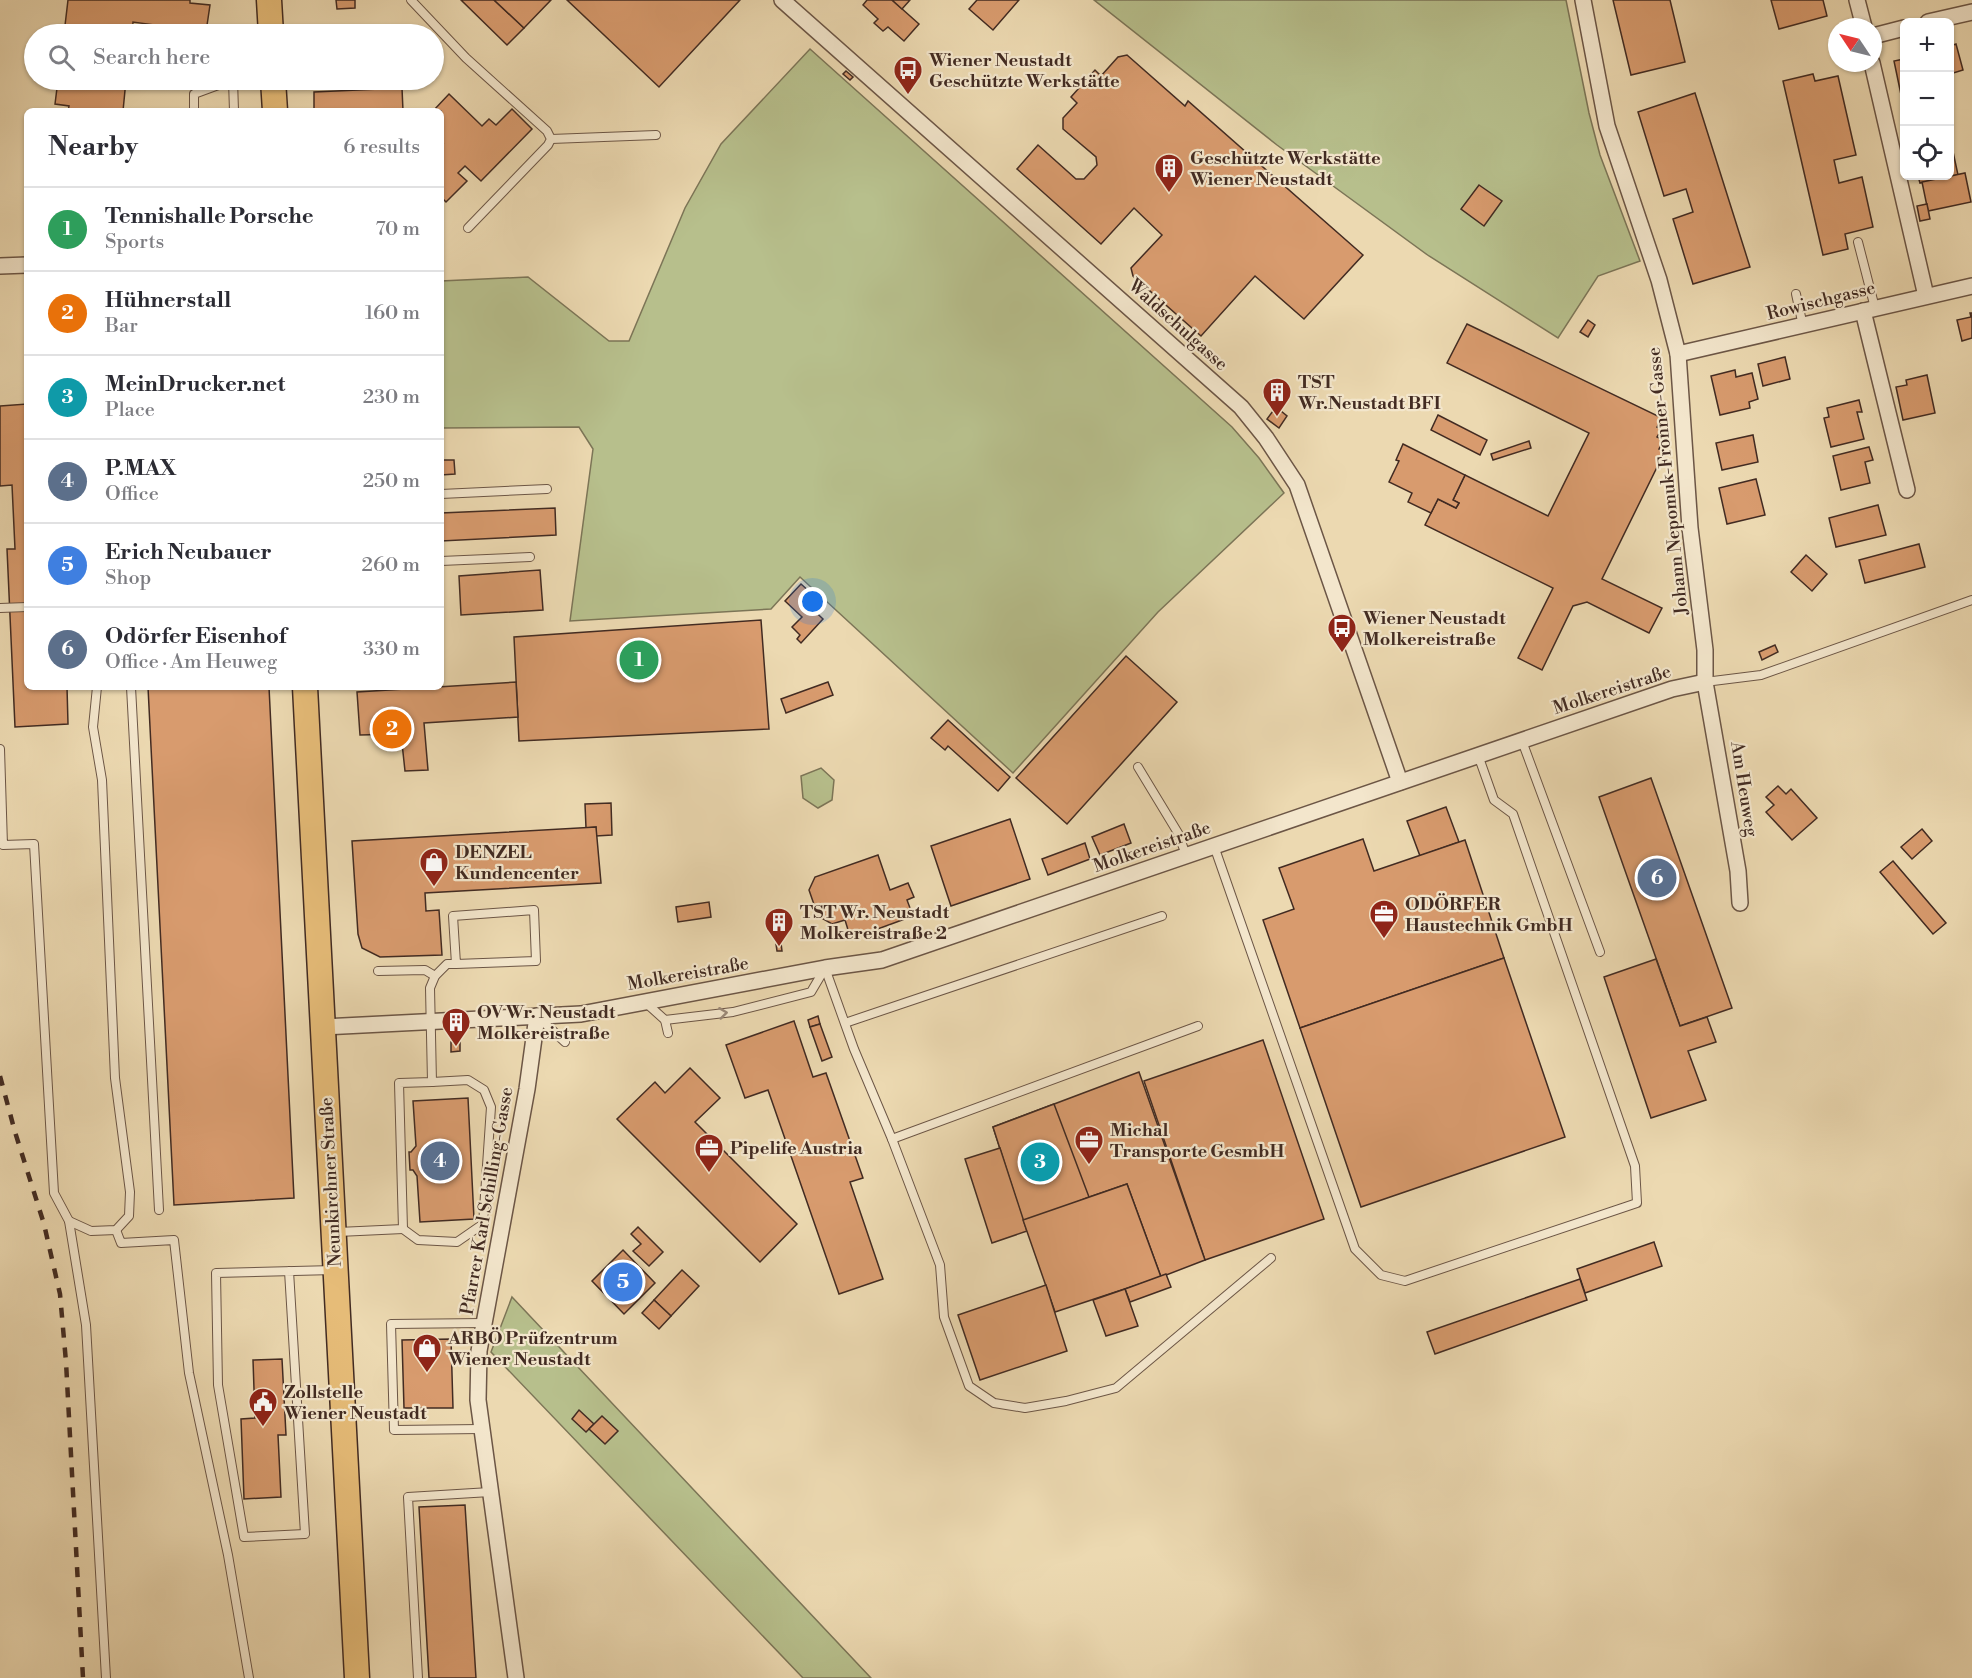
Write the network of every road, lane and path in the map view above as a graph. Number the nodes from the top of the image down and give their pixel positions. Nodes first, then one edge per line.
1 (269, 0) edge
2 (411, 0) edge
3 (782, 0) edge
4 (1583, 0) edge
5 (1857, 0) edge
6 (1972, 12) edge
7 (1862, 18) edge
8 (1946, 18) edge
9 (270, 24) edge
10 (434, 24) edge
11 (1900, 29) edge
12 (1882, 34) edge
13 (444, 35) edge
14 (1874, 72) edge
15 (205, 90) edge
16 (233, 90) edge
17 (274, 90) edge
18 (194, 108) edge
19 (234, 108) edge
20 (275, 108) edge
21 (656, 135) dead end
22 (551, 138) junction
23 (468, 228) dead end
24 (1858, 242) dead end
25 (24, 265) edge
26 (0, 266) edge
27 (1972, 286) edge
28 (1796, 294) dead end
29 (1926, 296) junction
30 (1869, 310) junction
31 (1803, 326) junction
32 (1678, 354) junction
33 (547, 489) dead end
34 (1907, 490) dead end
35 (444, 494) edge
36 (530, 557) dead end
37 (444, 561) edge
38 (1972, 600) edge
39 (24, 607) edge
40 (0, 608) edge
41 (1705, 682) junction
42 (97, 690) edge
43 (130, 690) edge
44 (305, 690) edge
45 (1522, 741) junction
46 (0, 749) edge
47 (1478, 755) junction
48 (1138, 766) dead end
49 (1400, 782) junction
50 (1214, 846) junction
51 (1186, 855) junction
52 (1740, 903) dead end
53 (1162, 916) dead end
54 (1600, 952) dead end
55 (456, 964) junction
56 (825, 968) junction
57 (378, 971) dead end
58 (435, 976) junction
59 (645, 1002) junction
60 (537, 1016) junction
61 (665, 1020) junction
62 (429, 1021) junction
63 (845, 1023) junction
64 (1198, 1026) dead end
65 (322, 1027) junction
66 (668, 1033) dead end
67 (565, 1042) dead end
68 (432, 1082) junction
69 (892, 1138) junction
70 (159, 1210) dead end
71 (69, 1221) junction
72 (116, 1230) junction
73 (403, 1230) junction
74 (333, 1232) junction
75 (1270, 1258) dead end
76 (335, 1269) junction
77 (288, 1271) junction
78 (484, 1323) junction
79 (482, 1429) junction
80 (489, 1492) junction
81 (106, 1678) edge
82 (249, 1678) edge
83 (357, 1678) edge
84 (418, 1678) edge
85 (516, 1678) edge

1 - 9 main road
2 - 10 lane
3 - 49 street, Waldschulgasse
4 - 32 street, Johann Nepomuk-Fronner-Gasse
5 - 7 street
6 - 8 street
11 - 12 street
13 - 22 lane
14 - 29 street
15 - 18 lane
16 - 19 lane
17 - 20 main road
21 - 22 lane
22 - 23 lane
24 - 30 lane
25 - 26 street
27 - 29 street, Rowischgasse
28 - 31 lane
29 - 30 street, Rowischgasse
30 - 31 street, Rowischgasse
30 - 34 street
31 - 32 street, Rowischgasse
32 - 41 street, Johann Nepomuk-Fronner-Gasse
33 - 35 lane
36 - 37 lane
38 - 41 lane, Molkereistraße
39 - 40 lane
41 - 45 street, Molkereistraße
41 - 52 street, Am Heuweg
42 - 72 lane
43 - 70 lane
44 - 65 main road, Neunkirchner Straße
45 - 47 street, Molkereistraße
45 - 54 lane
46 - 71 lane
47 - 49 street, Molkereistraße
47 - 50 lane
48 - 51 lane
49 - 50 street, Molkereistraße
50 - 51 street, Molkereistraße
51 - 56 street, Molkereistraße
53 - 63 lane
55 - 55 lane
55 - 58 lane
56 - 59 street, Molkereistraße
61 -> 56 lane
56 - 63 lane
57 - 58 lane
58 - 62 lane
59 - 60 street, Molkereistraße
59 - 61 lane
60 - 62 street, Molkereistraße
60 - 67 lane
60 - 78 street, Pfarrer Karl Schilling-Gasse
61 - 66 lane
62 - 65 street, Molkereistraße
62 - 68 lane
63 - 69 lane
64 - 69 lane
65 - 74 main road, Neunkirchner Straße
68 - 73 lane
68 - 73 lane
69 - 75 lane
71 - 72 lane
71 - 81 lane
72 - 82 lane
73 - 74 lane
74 - 76 main road, Neunkirchner Straße
76 - 77 lane
76 - 83 main road, Neunkirchner Straße
77 - 77 lane
78 - 79 street, Pfarrer Karl Schilling-Gasse
78 - 79 lane
79 - 80 street, Pfarrer Karl Schilling-Gasse
80 - 84 lane
80 - 85 street, Pfarrer Karl Schilling-Gasse

